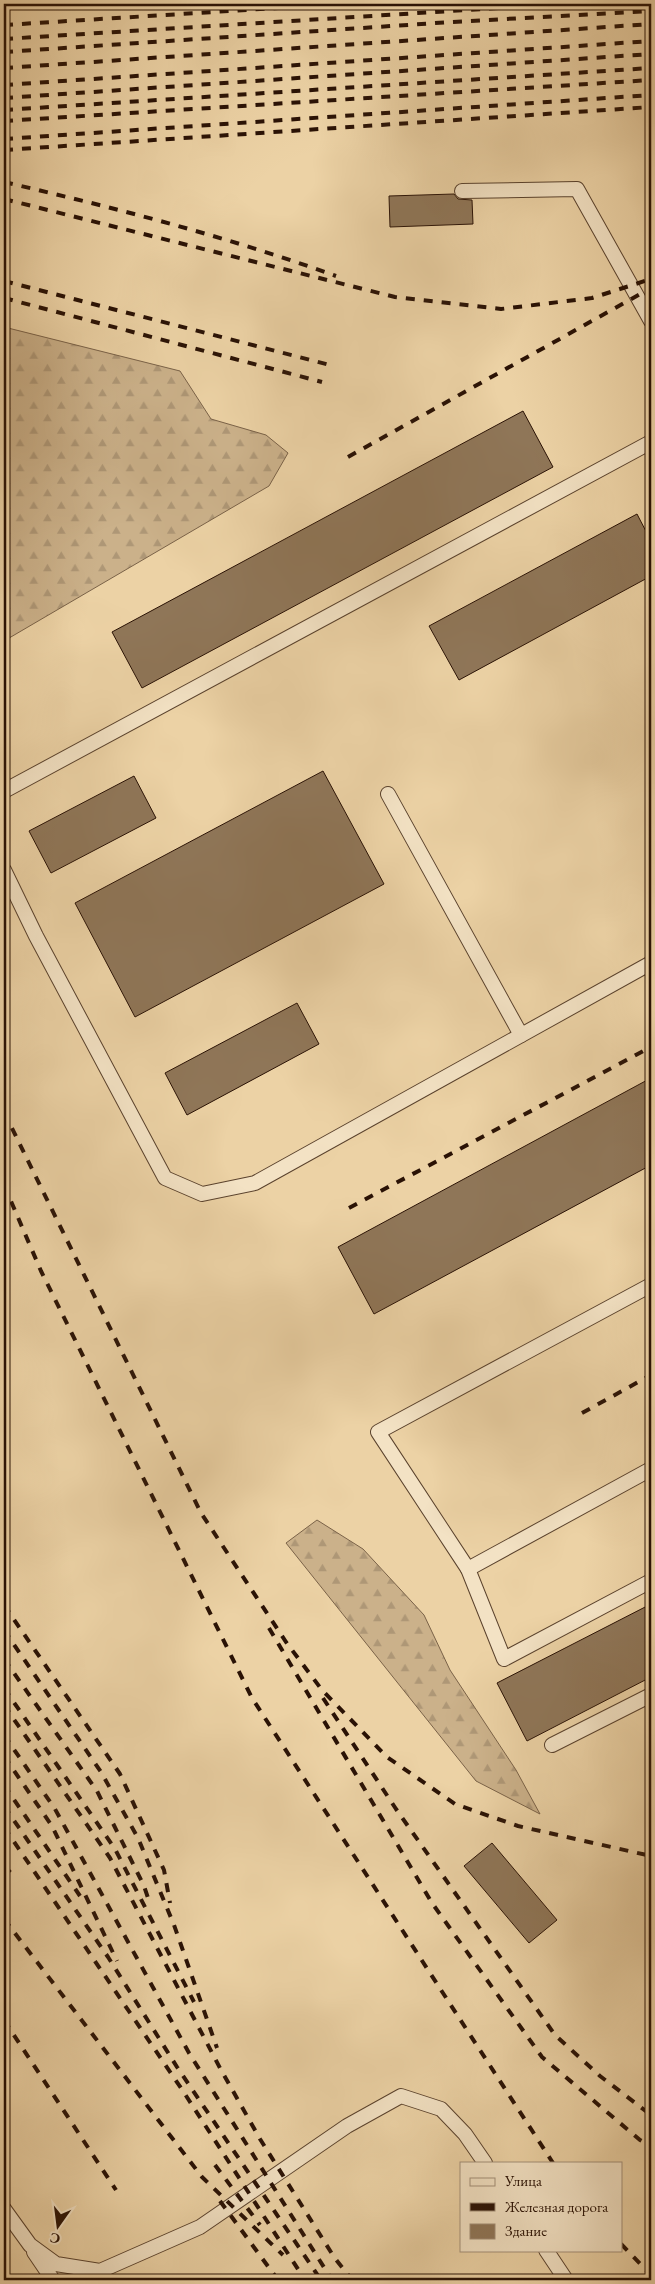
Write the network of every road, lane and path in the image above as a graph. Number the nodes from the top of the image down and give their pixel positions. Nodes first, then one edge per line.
1 (462, 191) dead end
2 (651, 321) edge
3 (651, 442) edge
4 (4, 791) edge
5 (388, 794) dead end
6 (4, 870) edge
7 (651, 963) edge
8 (521, 1036) junction
9 (651, 1285) edge
10 (651, 1469) edge
11 (468, 1568) junction
12 (651, 1581) edge
13 (651, 1695) edge
14 (552, 1745) dead end
15 (484, 2162) edge
16 (4, 2209) edge
17 (30, 2246) junction
18 (547, 2252) edge
19 (53, 2280) edge
20 (566, 2280) edge

1 - 2 street
3 - 4 street
5 - 8 street
6 - 8 street
7 - 8 street
9 - 11 street
10 - 11 street
11 - 12 street
13 - 14 street
15 - 17 street
16 - 17 street
17 - 19 street
18 - 20 street

